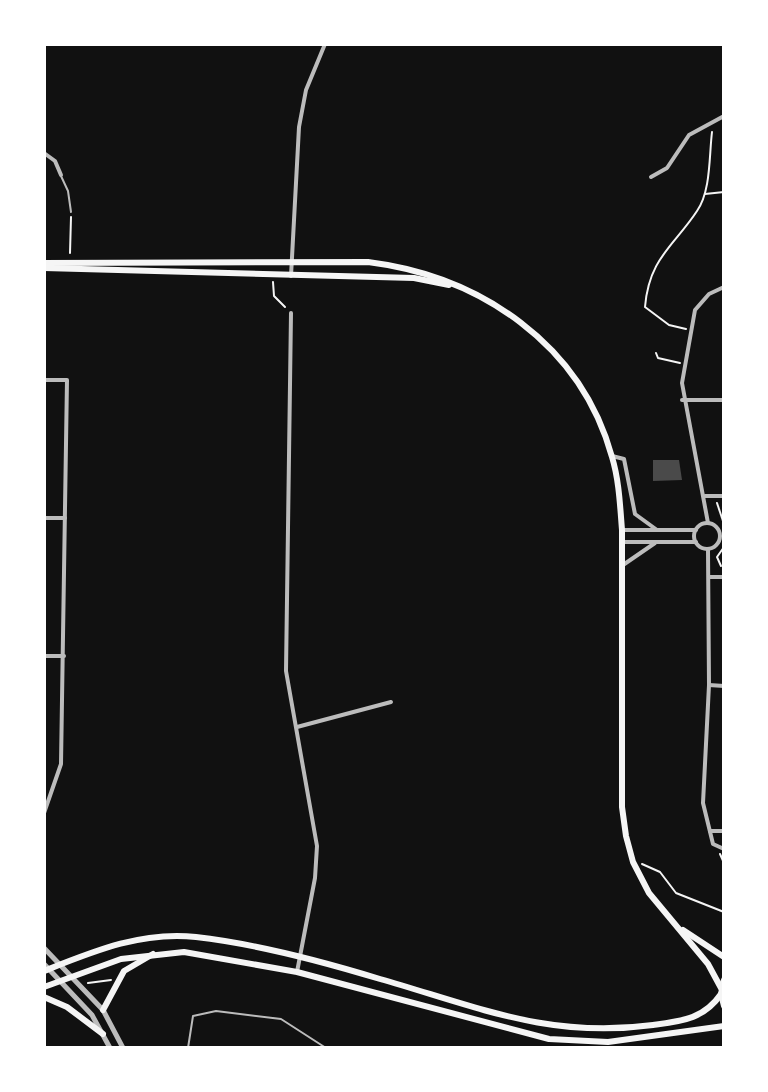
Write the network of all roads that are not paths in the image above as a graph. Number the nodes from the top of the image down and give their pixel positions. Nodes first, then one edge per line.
1 (325, 44) edge
2 (724, 116) edge
3 (44, 153) edge
4 (61, 175) joint
5 (651, 177) dead end
6 (71, 212) road end
7 (292, 262) junction
8 (44, 266) edge
9 (291, 276) junction
10 (724, 287) edge
11 (468, 288) junction
12 (291, 313) road end
13 (44, 380) edge
14 (682, 400) junction
15 (724, 400) edge
16 (612, 456) junction
17 (705, 496) junction
18 (724, 496) edge
19 (44, 518) edge
20 (65, 518) junction
21 (708, 523) junction
22 (622, 530) junction
23 (657, 530) junction
24 (696, 530) junction
25 (622, 542) junction
26 (657, 542) junction
27 (696, 542) junction
28 (708, 550) junction
29 (622, 566) junction
30 (709, 577) junction
31 (724, 577) edge
32 (44, 656) edge
33 (64, 656) junction
34 (709, 685) junction
35 (724, 686) edge
36 (391, 702) dead end
37 (297, 727) junction
38 (44, 813) edge
39 (710, 831) junction
40 (724, 831) edge
41 (722, 849) edge
42 (677, 926) junction
43 (44, 948) edge
44 (156, 952) junction
45 (300, 957) junction
46 (724, 957) edge
47 (61, 964) junction
48 (46, 968) edge
49 (297, 972) junction
50 (72, 976) junction
51 (61, 980) junction
52 (44, 987) edge
53 (722, 987) edge
54 (44, 997) edge
55 (724, 1006) edge
56 (103, 1010) junction
57 (724, 1026) edge
58 (103, 1034) junction
59 (110, 1048) edge
60 (123, 1048) edge
61 (188, 1048) edge
62 (326, 1048) edge

1 - 7 street
2 - 5 street
3 - 4 street
4 - 6 lane
7 - 8 main road
7 - 9 street
7 - 11 main road
8 - 9 main road
9 - 11 main road
10 - 14 street
11 - 16 main road
12 - 37 street
13 - 20 street
14 - 15 street
14 - 17 street
16 - 22 main road
16 - 23 street
17 - 18 street
17 - 21 street
19 - 20 street
20 - 33 street
21 - 24 street
21 - 28 street
22 - 23 street
22 - 25 main road
23 - 24 street
24 - 27 street
25 - 26 street
25 - 29 main road
26 - 27 street
26 - 29 street
27 - 28 street
28 - 30 street
29 - 42 main road
30 - 31 street
30 - 34 street
32 - 33 street
33 - 38 street
34 - 35 street
34 - 39 street
36 - 37 street
37 - 45 street
39 - 40 street
39 - 41 street
42 - 46 main road
42 - 53 main road
43 - 47 street
44 - 49 main road
44 - 50 main road
44 - 56 main road
45 - 47 main road
45 - 49 street
45 - 53 main road
47 - 48 main road
47 - 50 street
48 - 51 street
49 - 57 main road
50 - 51 main road
50 - 56 street
51 - 52 main road
51 - 58 street
53 - 55 main road
54 - 58 main road
56 - 60 street
58 - 59 street
61 - 62 lane

